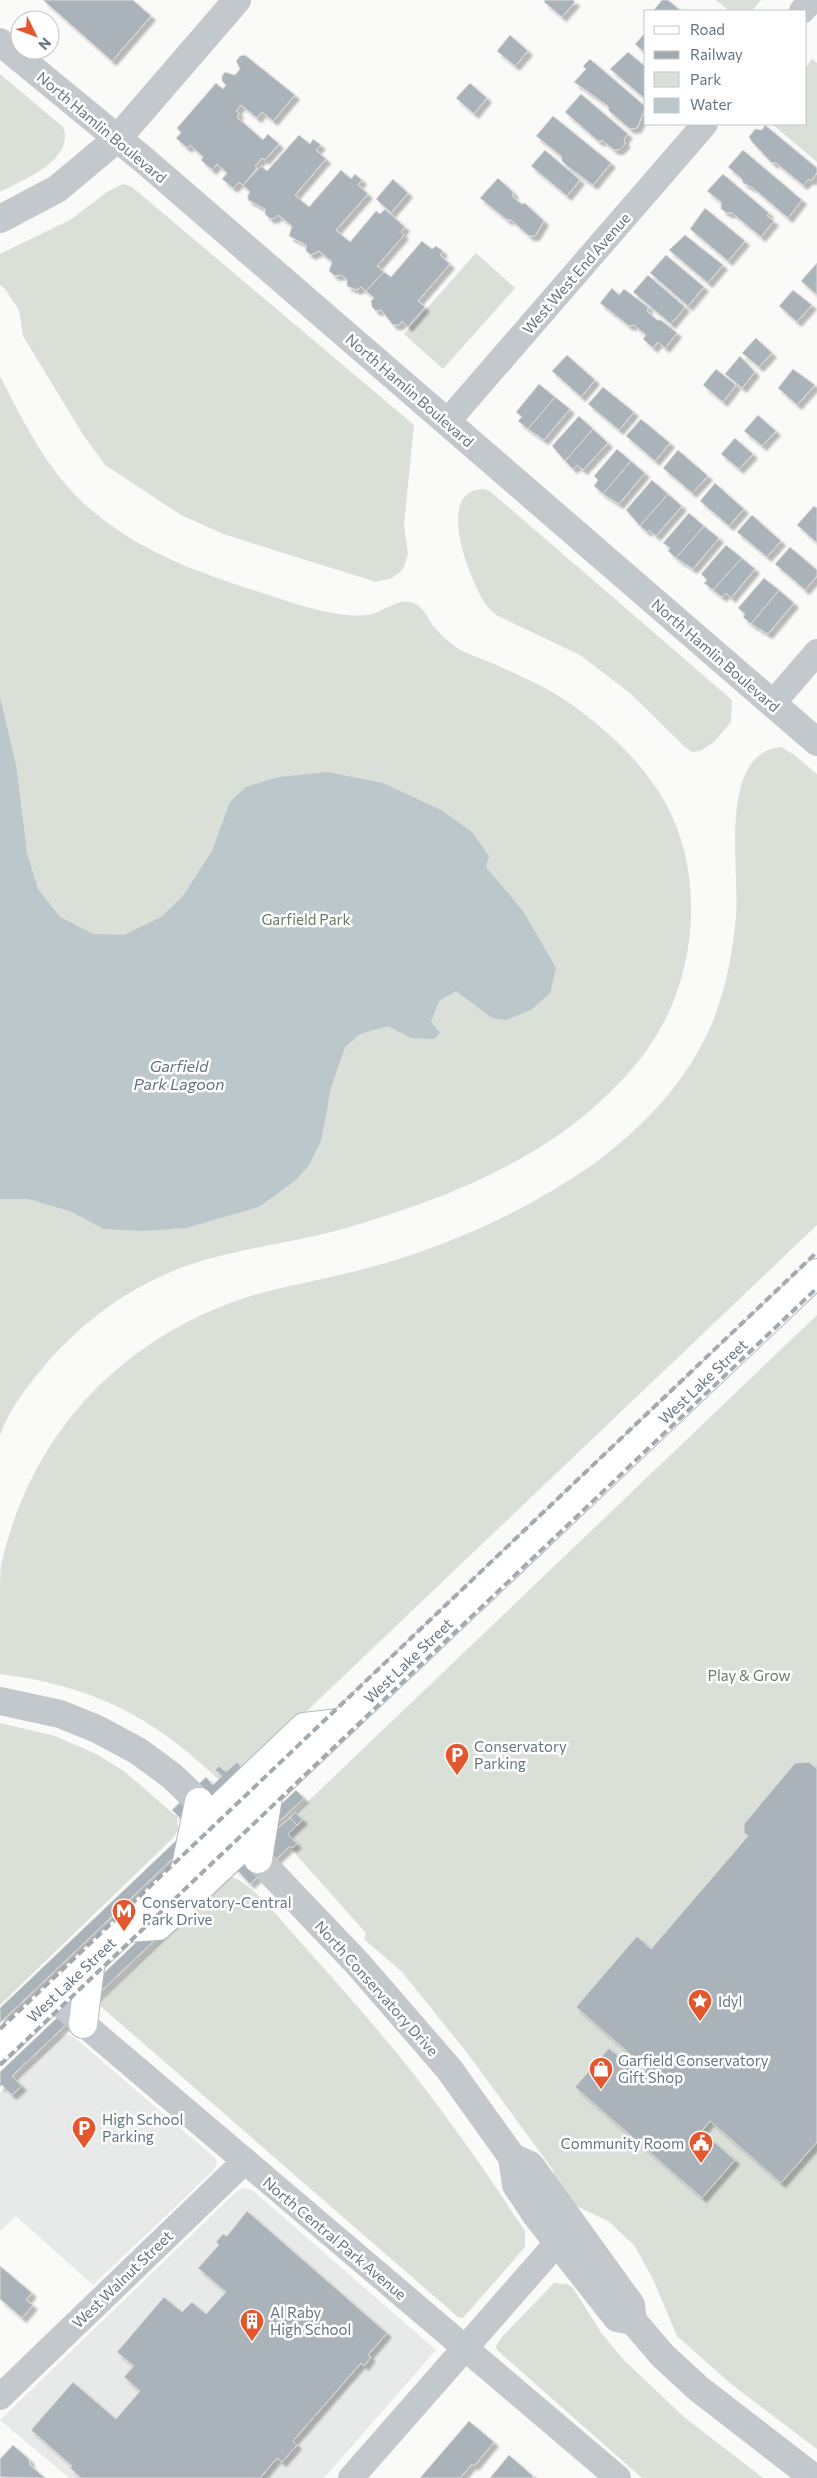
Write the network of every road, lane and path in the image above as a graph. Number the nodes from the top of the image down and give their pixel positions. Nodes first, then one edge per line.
1 (237, 0) edge
2 (812, 0) edge
3 (803, 10) edge
4 (0, 42) edge
5 (704, 125) edge
6 (118, 138) junction
7 (0, 218) edge
8 (447, 422) junction
9 (817, 652) edge
10 (773, 703) junction
11 (817, 742) edge
12 (817, 1273) edge
13 (0, 1701) edge
14 (340, 1723) junction
15 (269, 1792) junction
16 (228, 1830) junction
17 (185, 1871) junction
18 (125, 1928) junction
19 (91, 1960) junction
20 (52, 1997) junction
21 (84, 2024) junction
22 (0, 2047) edge
23 (245, 2161) junction
24 (565, 2234) junction
25 (464, 2348) junction
26 (0, 2397) edge
27 (351, 2478) edge
28 (618, 2478) edge
29 (814, 2478) edge

1 - 6 street
2 - 3 street
4 - 6 street, North Hamlin Boulevard
5 - 8 street, West West End Avenue
6 - 7 street
6 - 8 street, North Hamlin Boulevard
8 - 10 street, North Hamlin Boulevard
9 - 10 street
10 - 11 street, North Hamlin Boulevard
12 - 14 main road, West Lake Street
13 - 16 street, North Conservatory Drive
14 - 15 main road, West Lake Street
14 - 16 main road
15 - 16 main road, West Lake Street
15 - 16 main road
16 - 17 main road, West Lake Street
16 - 17 main road
16 - 18 main road
16 - 24 street, North Conservatory Drive
17 - 18 main road, West Lake Street
18 - 19 main road, West Lake Street
19 - 20 main road, West Lake Street
19 - 21 main road
20 - 21 street, North Central Park Avenue
20 - 22 main road, West Lake Street
21 - 23 street, North Central Park Avenue
23 - 25 street, North Central Park Avenue
23 - 26 street, West Walnut Street
24 - 25 street
24 - 29 street, North Conservatory Drive
25 - 27 street
25 - 28 street, North Central Park Avenue

